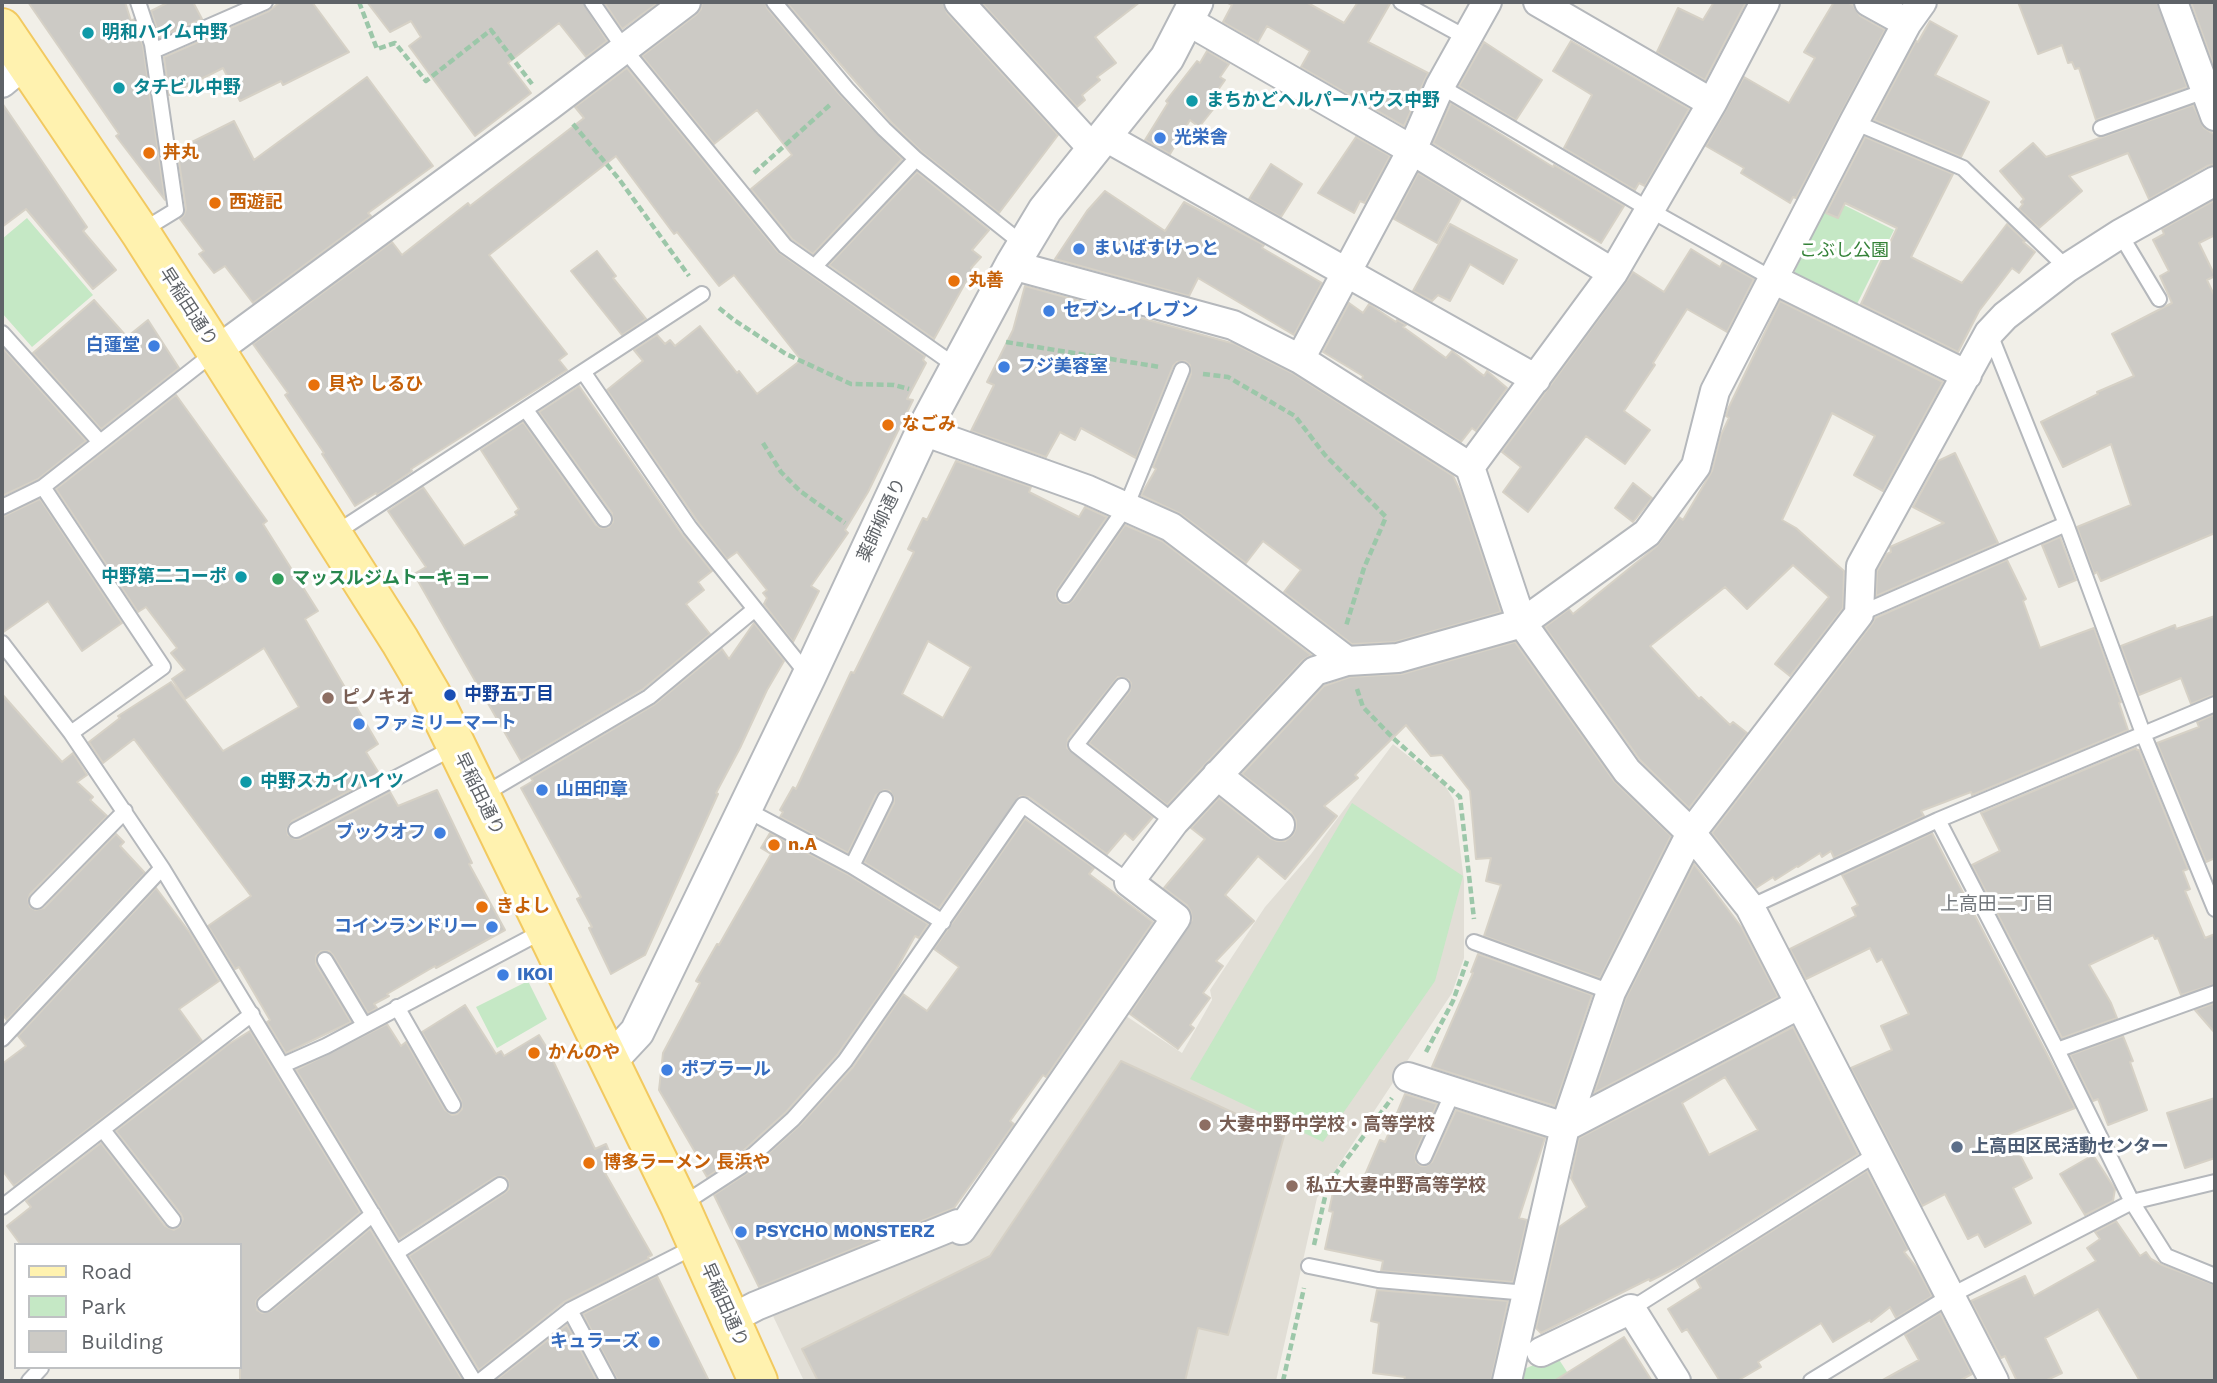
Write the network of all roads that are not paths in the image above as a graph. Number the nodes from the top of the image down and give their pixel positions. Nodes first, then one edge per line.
1 (138, 2) edge
2 (265, 2) edge
3 (592, 2) edge
4 (686, 2) edge
5 (774, 2) edge
6 (959, 2) edge
7 (1401, 2) edge
8 (1487, 2) edge
9 (1538, 2) edge
10 (1765, 2) edge
11 (1870, 2) edge
12 (2174, 2) edge
13 (1567, 9) edge
14 (1192, 11) edge
15 (1914, 12) edge
16 (2, 28) edge
17 (1467, 38) junction
18 (625, 50) junction
19 (153, 51) junction
20 (13, 73) edge
21 (1440, 86) junction
22 (2210, 94) edge
23 (1712, 103) junction
24 (1854, 122) junction
25 (2101, 128) dead end
26 (1098, 142) junction
27 (1412, 150) junction
28 (916, 159) junction
29 (2215, 181) edge
30 (1650, 210) junction
31 (140, 232) junction
32 (2120, 234) junction
33 (1018, 255) junction
34 (815, 265) junction
35 (2067, 268) junction
36 (1348, 273) junction
37 (1613, 273) junction
38 (1773, 279) junction
39 (702, 294) road end
40 (2159, 299) dead end
41 (2, 333) edge
42 (1989, 333) junction
43 (216, 351) junction
44 (1300, 359) junction
45 (957, 367) junction
46 (1182, 370) road end
47 (584, 373) junction
48 (1967, 374) junction
49 (1536, 379) junction
50 (526, 410) junction
51 (923, 431) junction
52 (100, 442) junction
53 (1470, 467) junction
54 (43, 487) junction
55 (2, 507) edge
56 (1126, 507) junction
57 (604, 519) dead end
58 (2066, 524) junction
59 (332, 536) junction
60 (1065, 595) dead end
61 (755, 608) junction
62 (1859, 614) junction
63 (1522, 623) junction
64 (2, 643) edge
65 (1347, 660) junction
66 (809, 676) junction
67 (1122, 686) dead end
68 (2215, 704) edge
69 (71, 733) junction
70 (2144, 736) junction
71 (456, 746) junction
72 (1217, 775) junction
73 (480, 796) junction
74 (885, 799) dead end
75 (745, 809) junction
76 (125, 811) junction
77 (1938, 820) junction
78 (1174, 822) junction
79 (1280, 825) dead end
80 (296, 830) dead end
81 (1691, 833) junction
82 (852, 866) junction
83 (162, 868) junction
84 (2210, 881) edge
85 (1129, 882) junction
86 (37, 901) dead end
87 (1750, 907) junction
88 (2215, 909) edge
89 (943, 922) junction
90 (545, 930) junction
91 (1474, 942) road end
92 (326, 960) dead end
93 (1611, 992) junction
94 (2215, 993) edge
95 (1800, 1004) junction
96 (397, 1007) junction
97 (252, 1014) junction
98 (364, 1025) junction
99 (2, 1039) edge
100 (2057, 1050) junction
101 (609, 1062) junction
102 (283, 1065) junction
103 (1408, 1077) road end
104 (1453, 1092) junction
105 (453, 1105) dead end
106 (1566, 1127) junction
107 (103, 1130) junction
108 (1878, 1153) junction
109 (1424, 1157) dead end
110 (2215, 1182) edge
111 (500, 1185) dead end
112 (2132, 1202) junction
113 (680, 1206) junction
114 (2, 1207) edge
115 (373, 1214) junction
116 (173, 1220) dead end
117 (698, 1245) junction
118 (396, 1253) junction
119 (1309, 1266) road end
120 (2215, 1276) edge
121 (1527, 1293) junction
122 (1950, 1296) junction
123 (265, 1304) dead end
124 (1631, 1309) junction
125 (570, 1310) junction
126 (731, 1319) junction
127 (1541, 1352) dead end
128 (1509, 1374) edge
129 (474, 1381) edge
130 (480, 1381) edge
131 (608, 1381) edge
132 (758, 1381) edge
133 (1676, 1381) edge
134 (1811, 1381) edge
135 (1994, 1381) edge

1 - 19 lane
2 - 19 lane
3 - 18 lane
4 - 18 street
5 - 28 lane
6 - 26 street
7 - 17 lane
8 - 17 street
9 - 13 street
10 - 23 street
11 - 15 street
12 - 22 street
13 - 23 street
14 - 26 street, 薬師柳通り
14 - 27 street
15 - 24 street
16 - 20 main road, 早稲田通り
17 - 21 street
18 - 34 lane
18 - 43 street
19 - 31 lane
20 - 31 main road, 早稲田通り
21 - 27 street
21 - 30 lane
22 - 25 lane
23 - 30 street
24 - 35 lane
24 - 38 street
26 - 33 street, 薬師柳通り
26 - 36 street
27 - 36 street
27 - 37 street
28 - 33 lane
28 - 34 lane
29 - 32 street
30 - 37 street
30 - 38 lane
31 - 43 main road, 早稲田通り
32 - 35 street
32 - 40 lane
33 - 44 street
33 - 45 street, 薬師柳通り
34 - 45 lane
35 - 42 street
36 - 44 street
36 - 49 street
37 - 49 street
38 - 48 street
38 - 63 street
39 - 47 lane
41 - 52 lane
42 - 48 street
42 - 58 lane
43 - 52 lane
43 - 59 main road, 早稲田通り
44 - 53 street
45 - 51 street, 薬師柳通り
46 - 56 lane
47 - 50 lane
47 - 61 lane
48 - 62 street
49 - 53 street
50 - 57 lane
50 - 59 lane
51 - 56 street
51 - 66 street, 薬師柳通り
52 - 54 lane
53 - 63 street
54 - 55 lane
54 - 69 lane
56 - 60 lane
56 - 65 street
58 - 62 lane
58 - 70 lane
59 - 71 main road, 早稲田通り
61 - 66 lane
61 - 73 lane
62 - 81 street
63 - 65 street
63 - 81 street
64 - 69 lane
65 - 72 street
66 - 75 street, 薬師柳通り
67 - 78 lane
68 - 70 lane
69 - 76 lane
70 - 77 lane
70 - 84 lane
71 - 73 main road, 早稲田通り
71 - 80 lane
72 - 78 street
72 - 79 street
73 - 90 main road, 早稲田通り
74 - 82 lane
75 - 82 lane
75 - 101 street, 薬師柳通り
76 - 83 lane
76 - 86 lane
77 - 87 lane
77 - 100 lane
78 - 85 street
81 - 87 street
81 - 93 street
82 - 89 lane
83 - 97 lane
83 - 99 lane
84 - 88 lane
85 - 89 lane
85 - 126 street
87 - 95 street
89 - 113 lane
90 - 96 lane
90 - 101 main road, 早稲田通り
91 - 93 lane
92 - 98 lane
93 - 106 street
94 - 100 lane
95 - 106 street
95 - 108 street
96 - 98 lane
96 - 105 lane
97 - 102 lane
97 - 107 lane
98 - 102 lane
100 - 112 lane
101 - 113 main road, 早稲田通り
102 - 115 lane
103 - 104 street
104 - 106 street
104 - 109 lane
106 - 121 street
107 - 114 lane
107 - 116 lane
108 - 122 street
108 - 124 lane
110 - 112 lane
111 - 118 lane
112 - 120 lane
112 - 122 lane
113 - 117 main road, 早稲田通り
115 - 118 lane
115 - 123 lane
117 - 125 lane
117 - 126 main road, 早稲田通り
118 - 129 lane
119 - 121 lane
121 - 128 street
122 - 134 lane
122 - 135 street
124 - 127 street
124 - 133 street
125 - 130 lane
125 - 131 lane
126 - 132 main road, 早稲田通り

